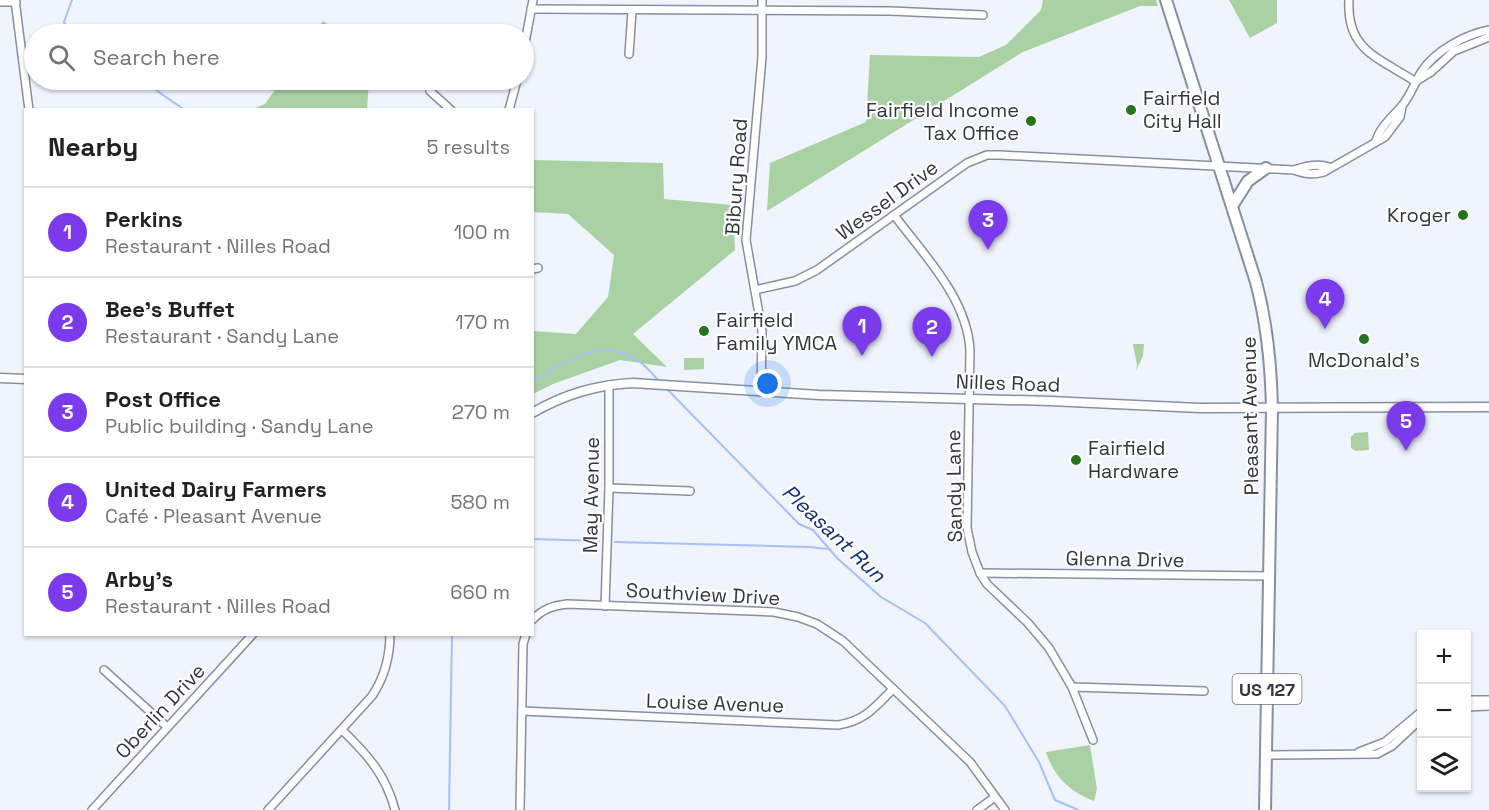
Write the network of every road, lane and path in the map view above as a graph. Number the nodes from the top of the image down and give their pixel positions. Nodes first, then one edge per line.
1 (533, 0) edge
2 (762, 0) edge
3 (1166, 0) edge
4 (1349, 0) edge
5 (15, 1) edge
6 (0, 2) edge
7 (531, 9) junction
8 (762, 10) junction
9 (632, 11) junction
10 (983, 15) dead end
11 (528, 24) edge
12 (1489, 30) edge
13 (1489, 37) edge
14 (629, 54) dead end
15 (24, 71) edge
16 (1416, 82) junction
17 (26, 90) edge
18 (514, 90) edge
19 (430, 92) dead end
20 (29, 108) edge
21 (449, 108) edge
22 (510, 108) edge
23 (1220, 165) junction
24 (1266, 168) junction
25 (1232, 206) junction
26 (894, 216) junction
27 (755, 290) junction
28 (0, 378) edge
29 (24, 379) edge
30 (609, 385) junction
31 (761, 392) junction
32 (969, 399) junction
33 (1489, 407) edge
34 (1272, 408) junction
35 (534, 412) edge
36 (609, 488) junction
37 (690, 491) dead end
38 (980, 573) junction
39 (1269, 576) junction
40 (605, 606) junction
41 (535, 617) edge
42 (251, 636) edge
43 (390, 636) edge
44 (525, 636) edge
45 (104, 670) dead end
46 (1072, 687) junction
47 (893, 689) junction
48 (1204, 691) dead end
49 (1471, 700) edge
50 (1489, 700) edge
51 (1489, 706) edge
52 (1471, 707) edge
53 (522, 711) junction
54 (1417, 714) edge
55 (1417, 722) edge
56 (166, 726) junction
57 (342, 730) junction
58 (1093, 740) dead end
59 (1357, 753) junction
60 (1266, 755) junction
61 (995, 797) junction
62 (92, 810) edge
63 (268, 810) edge
64 (395, 810) edge
65 (520, 810) edge
66 (977, 810) edge
67 (1005, 810) edge
68 (1265, 810) edge

1 - 7 street
2 - 8 street, Bibury Road
3 - 23 main road, Pleasant Avenue / US 127
4 - 16 street
5 - 6 street
5 - 15 street
7 - 9 street
7 - 11 street
8 - 9 street
8 - 10 street
8 - 27 street, Bibury Road
9 - 14 street
12 - 16 street, Wessel Drive
13 - 16 street, Wessel Drive
16 - 24 street, Wessel Drive
17 - 20 street
18 - 22 street
19 - 21 street
23 - 24 street, Wessel Drive
23 - 25 main road, Pleasant Avenue / US 127
23 - 26 street, Wessel Drive
24 - 25 main road
25 - 34 main road, Pleasant Avenue / US 127
26 - 27 street, Wessel Drive
26 - 32 street, Sandy Lane
27 - 31 street, Bibury Road
28 - 29 street
30 - 31 street, Nilles Road
30 - 35 street, Nilles Road
30 - 36 street, May Avenue
31 - 32 street, Nilles Road
32 - 34 street, Nilles Road
32 - 38 street, Sandy Lane
33 - 34 street, Nilles Road
34 - 39 main road, Pleasant Avenue / US 127
36 - 37 street
36 - 40 street, May Avenue
38 - 39 street, Glenna Drive
38 - 46 street, Sandy Lane
39 - 60 main road, Pleasant Avenue / US 127
40 - 41 street, Southview Drive
40 - 47 street, Southview Drive
42 - 56 street, Oberlin Drive
43 - 57 street
44 - 53 street
45 - 56 street
46 - 48 street
46 - 58 street, Sandy Lane
47 - 53 street, Louise Avenue
47 - 61 street, Southview Drive
49 - 50 street
51 - 52 street
53 - 65 street
54 - 59 street
55 - 59 street
56 - 62 street, Oberlin Drive
57 - 63 street
57 - 64 street
59 - 60 street
60 - 68 main road, Pleasant Avenue / US 127
61 - 66 street
61 - 67 street, Southview Drive

